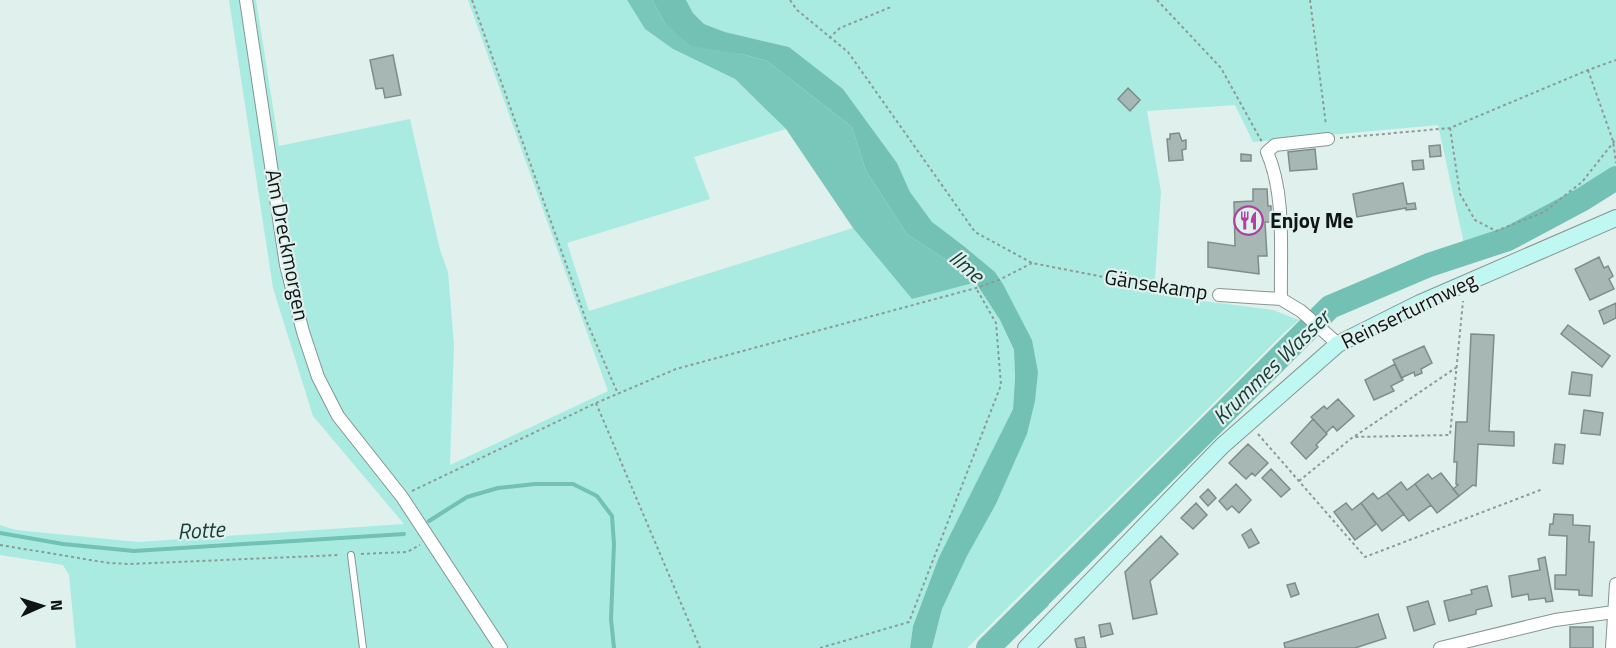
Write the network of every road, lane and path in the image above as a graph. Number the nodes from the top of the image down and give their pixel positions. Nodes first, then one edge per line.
1 (246, 0) edge
2 (472, 0) edge
3 (790, 0) edge
4 (1157, 0) edge
5 (1310, 0) edge
6 (891, 7) dead end
7 (830, 38) junction
8 (1616, 60) edge
9 (1588, 70) junction
10 (1450, 128) junction
11 (1328, 139) junction
12 (1615, 140) edge
13 (1267, 152) junction
14 (1616, 163) edge
15 (1616, 218) edge
16 (1032, 263) junction
17 (1465, 284) junction
18 (976, 288) junction
19 (1219, 295) joint
20 (1281, 299) junction
21 (1338, 344) junction
22 (1457, 367) junction
23 (618, 394) junction
24 (597, 403) junction
25 (1249, 423) junction
26 (1353, 437) junction
27 (1299, 481) junction
28 (1543, 489) dead end
29 (402, 497) junction
30 (430, 540) junction
31 (0, 545) edge
32 (351, 555) junction
33 (1616, 584) edge
34 (1614, 612) junction
35 (363, 648) edge
36 (501, 648) edge
37 (700, 648) edge
38 (820, 648) edge
39 (1026, 648) edge
40 (1440, 648) edge
41 (1612, 648) edge

1 - 29 street, Am Dreckmorgen
2 - 23 path
3 - 7 path, Gänsekamp
4 - 13 path
5 - 11 path
6 - 7 path
7 - 16 path, Gänsekamp
8 - 9 path
9 - 10 path
9 - 12 path
10 - 11 path
10 - 12 path
11 - 13 street
12 - 14 path
13 - 20 street
15 - 17 main road, Reinserturmweg
16 - 18 path
16 - 19 path, Gänsekamp
17 - 21 main road, Reinserturmweg
17 - 22 path
18 - 23 path
18 - 38 path
19 - 20 street, Gänsekamp
20 - 21 street
21 - 25 main road, Reinserturmweg
22 - 26 path
22 - 26 path
23 - 24 path
24 - 29 path
24 - 37 path
25 - 27 path
25 - 39 main road, Reinserturmweg
26 - 27 path
27 - 28 path
29 - 30 street, Am Dreckmorgen
30 - 32 path
30 - 36 street, Am Dreckmorgen
31 - 32 path
32 - 35 lane
33 - 34 street
34 - 40 street
34 - 41 street

